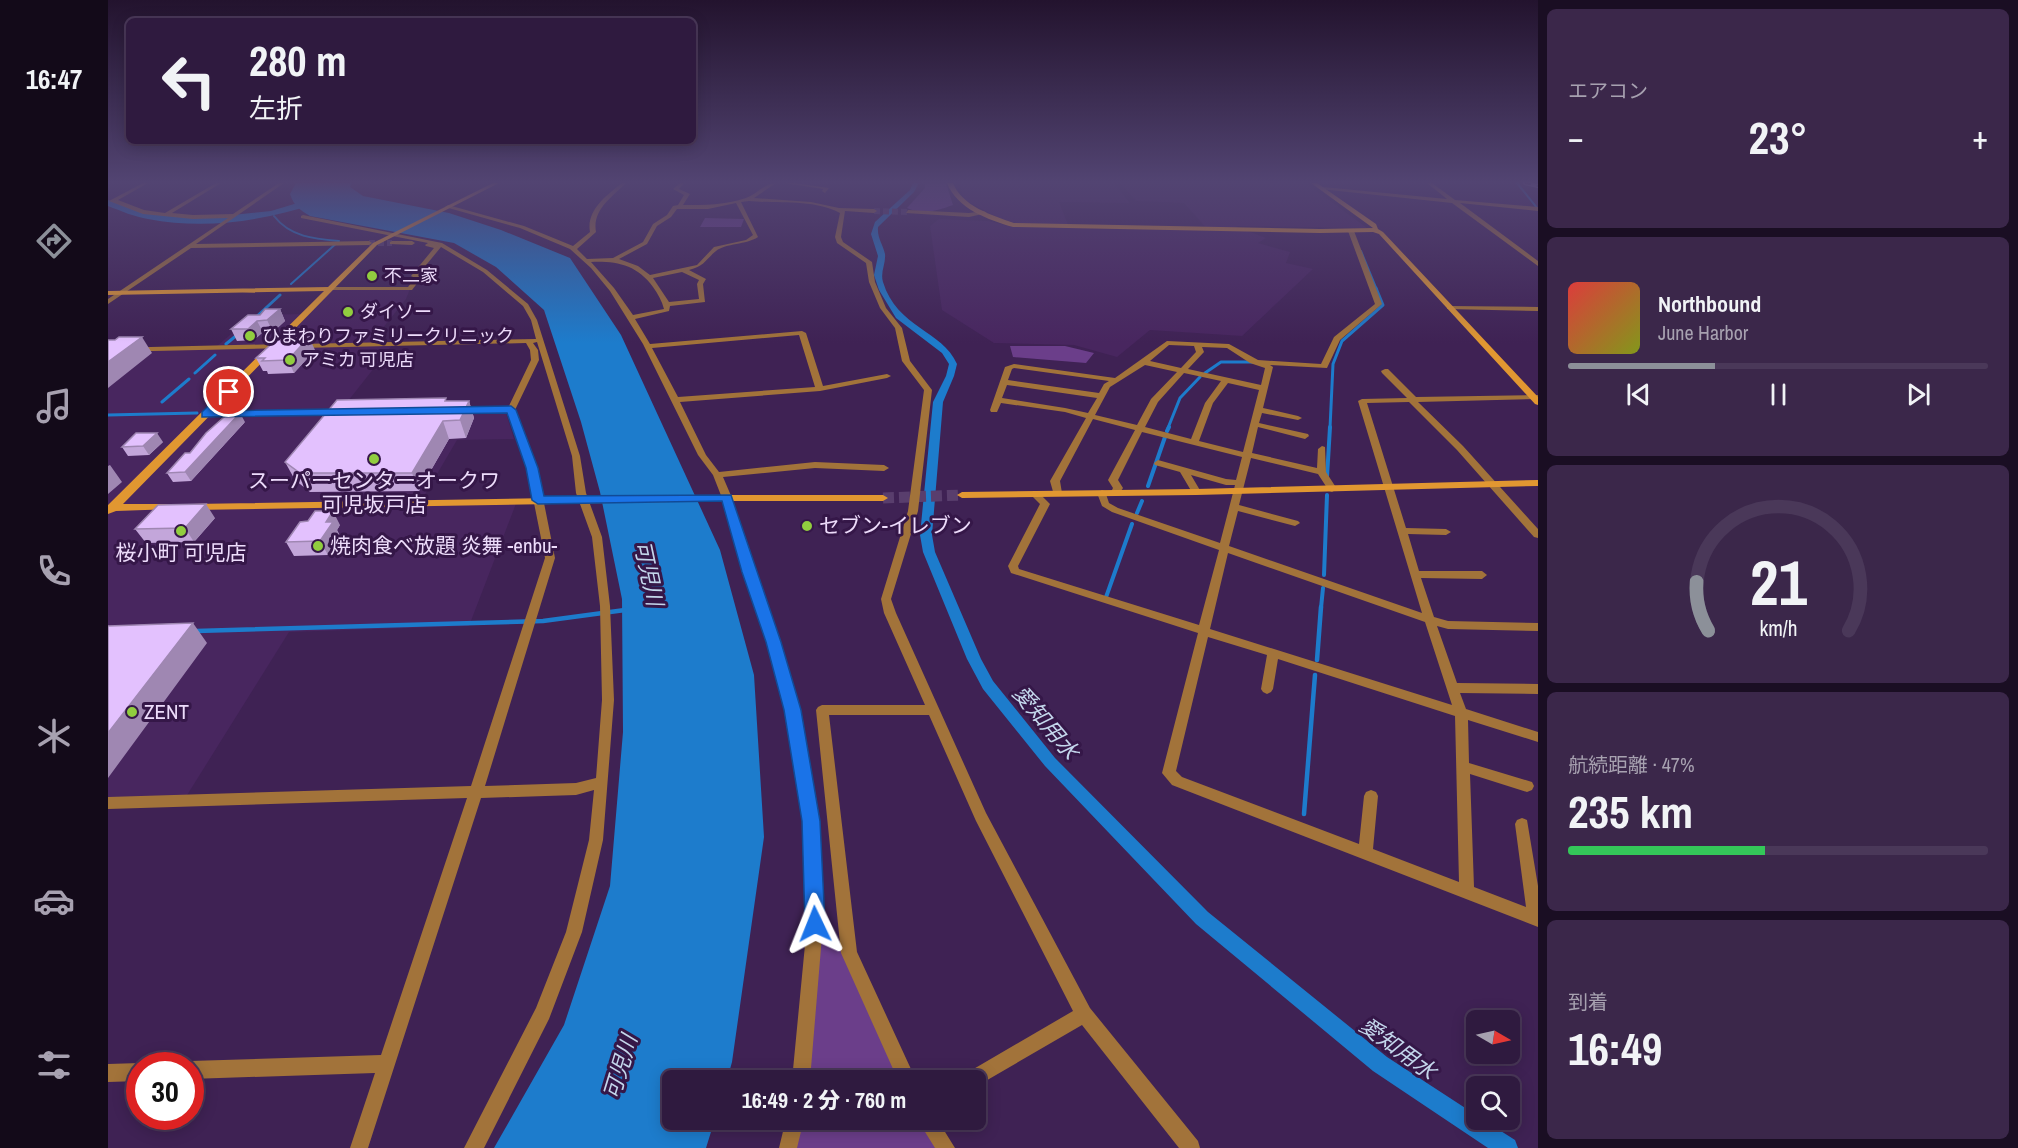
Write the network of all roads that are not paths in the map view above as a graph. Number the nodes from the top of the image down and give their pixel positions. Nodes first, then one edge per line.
1 (202, 237) edge
2 (385, 237) tunnel mouth
3 (544, 237) edge
4 (590, 237) edge
5 (649, 237) edge
6 (756, 237) edge
7 (838, 237) edge
8 (1353, 237) edge
9 (1384, 237) edge
10 (1501, 237) edge
11 (391, 238) junction
12 (369, 243) tunnel mouth
13 (434, 244) junction
14 (189, 246) junction
15 (574, 248) junction
16 (615, 258) junction
17 (589, 260) junction
18 (1538, 264) edge
19 (418, 270) junction
20 (684, 270) junction
21 (650, 277) junction
22 (406, 285) dead end
23 (330, 290) junction
24 (108, 293) edge
25 (120, 294) junction
26 (108, 302) edge
27 (667, 304) junction
28 (1449, 308) junction
29 (1538, 309) edge
30 (631, 318) junction
31 (540, 341) junction
32 (529, 342) junction
33 (1197, 344) junction
34 (274, 346) junction
35 (647, 346) junction
36 (108, 350) edge
37 (1253, 361) junction
38 (1144, 362) junction
39 (1182, 370) junction
40 (1385, 371) dead end
41 (887, 376) dead end
42 (1116, 380) junction
43 (1226, 380) junction
44 (1004, 382) junction
45 (1263, 388) junction
46 (820, 389) junction
47 (1101, 396) junction
48 (1536, 399) edge
49 (674, 400) junction
50 (998, 400) junction
51 (1414, 401) junction
52 (511, 410) junction
53 (994, 410) dead end
54 (1258, 410) junction
55 (451, 411) edge
56 (343, 412) edge
57 (206, 415) junction
58 (1091, 416) junction
59 (1298, 418) dead end
60 (1255, 424) junction
61 (1138, 428) junction
62 (1305, 436) dead end
63 (1194, 442) junction
64 (1322, 449) dead end
65 (1249, 455) junction
66 (1158, 464) dead end
67 (884, 468) dead end
68 (1184, 471) junction
69 (1320, 472) junction
70 (717, 475) junction
71 (1538, 483) edge
72 (1491, 484) junction
73 (1239, 486) junction
74 (1388, 488) junction
75 (1332, 489) junction
76 (1116, 492) junction
77 (1196, 492) junction
78 (1057, 493) junction
79 (1102, 493) junction
80 (1035, 494) junction
81 (963, 495) tunnel mouth
82 (727, 498) junction
83 (884, 498) tunnel mouth
84 (538, 500) junction
85 (585, 501) junction
86 (1234, 507) junction
87 (110, 510) edge
88 (1295, 523) dead end
89 (1401, 531) junction
90 (1446, 532) dead end
91 (1538, 535) edge
92 (1224, 548) junction
93 (1414, 574) junction
94 (1482, 575) dead end
95 (1430, 620) junction
96 (1538, 627) edge
97 (1204, 633) junction
98 (1273, 654) junction
99 (1453, 688) junction
100 (1267, 689) dead end
101 (1538, 689) edge
102 (933, 710) junction
103 (1461, 713) junction
104 (1538, 736) edge
105 (1464, 767) junction
106 (602, 782) junction
107 (1527, 786) dead end
108 (476, 793) junction
109 (1371, 796) dead end
110 (108, 803) edge
111 (1522, 824) dead end
112 (1365, 852) junction
113 (1467, 892) junction
114 (1536, 919) edge
115 (1084, 1014) junction
116 (387, 1064) junction
117 (204, 1070) edge
118 (802, 1070) edge
119 (902, 1070) edge
120 (986, 1071) edge
121 (108, 1072) edge
122 (126, 1072) edge
123 (792, 1130) edge
124 (934, 1130) edge
125 (359, 1148) edge
126 (472, 1148) edge
127 (788, 1148) edge
128 (946, 1148) edge
129 (1191, 1148) edge

1 - 14 street
2 - 11 street
3 - 15 street
4 - 15 street
5 - 16 street
6 - 20 street
7 - 102 street
8 - 37 street
9 - 28 street
10 - 18 street
11 - 13 street
11 - 23 street
12 - 14 street
13 - 19 street
13 - 31 street
14 - 25 street
15 - 17 street
16 - 17 street
16 - 21 street
17 - 30 street
19 - 22 street
19 - 23 street
20 - 21 street
20 - 27 street
21 - 27 street
23 - 25 street
23 - 34 street
24 - 25 street
25 - 26 street
27 - 30 street
28 - 29 street
28 - 48 street
30 - 35 street
31 - 32 street
31 - 85 street
32 - 34 street
32 - 52 street
33 - 37 street
33 - 38 street
33 - 39 street
34 - 36 street
34 - 57 street
35 - 46 street
35 - 49 street
37 - 45 street
38 - 39 street
38 - 42 street
39 - 43 street
39 - 61 street
40 - 51 street
41 - 46 street
42 - 44 street
42 - 47 street
43 - 45 street
43 - 63 street
44 - 47 street
44 - 50 street
45 - 54 street
46 - 49 street
47 - 58 street
48 - 51 street
49 - 70 street
50 - 53 street
50 - 58 street
51 - 72 street
51 - 74 street
52 - 55 street
52 - 84 street
54 - 59 street
54 - 60 street
56 - 57 street
57 - 87 street
58 - 61 street
58 - 78 street
60 - 62 street
60 - 65 street
61 - 63 street
61 - 76 street
63 - 65 street
64 - 69 street
65 - 69 street
65 - 73 street
66 - 68 street
67 - 70 street
68 - 73 street
68 - 77 street
69 - 75 street
70 - 82 street
71 - 72 street
72 - 74 street
72 - 91 street
73 - 75 street
73 - 77 street
73 - 86 street
74 - 75 street
74 - 89 street
76 - 77 street
76 - 79 street
78 - 79 street
78 - 80 street
79 - 92 street
80 - 81 street
80 - 97 street
82 - 83 street
82 - 85 street
82 - 118 street
84 - 85 street
84 - 87 street
84 - 108 street
85 - 106 street
86 - 88 street
86 - 92 street
89 - 90 street
89 - 93 street
92 - 95 street
92 - 97 street
93 - 94 street
93 - 95 street
95 - 96 street
95 - 99 street
97 - 98 street
97 - 112 street
98 - 100 street
98 - 103 street
99 - 101 street
99 - 103 street
102 - 115 street
102 - 119 street
103 - 104 street
103 - 105 street
105 - 107 street
105 - 113 street
106 - 108 street
106 - 126 street
108 - 110 street
108 - 116 street
109 - 112 street
111 - 114 street
112 - 113 street
113 - 114 street
115 - 120 street
115 - 129 street
116 - 117 street
116 - 125 street
121 - 122 street
123 - 127 street
124 - 128 street

